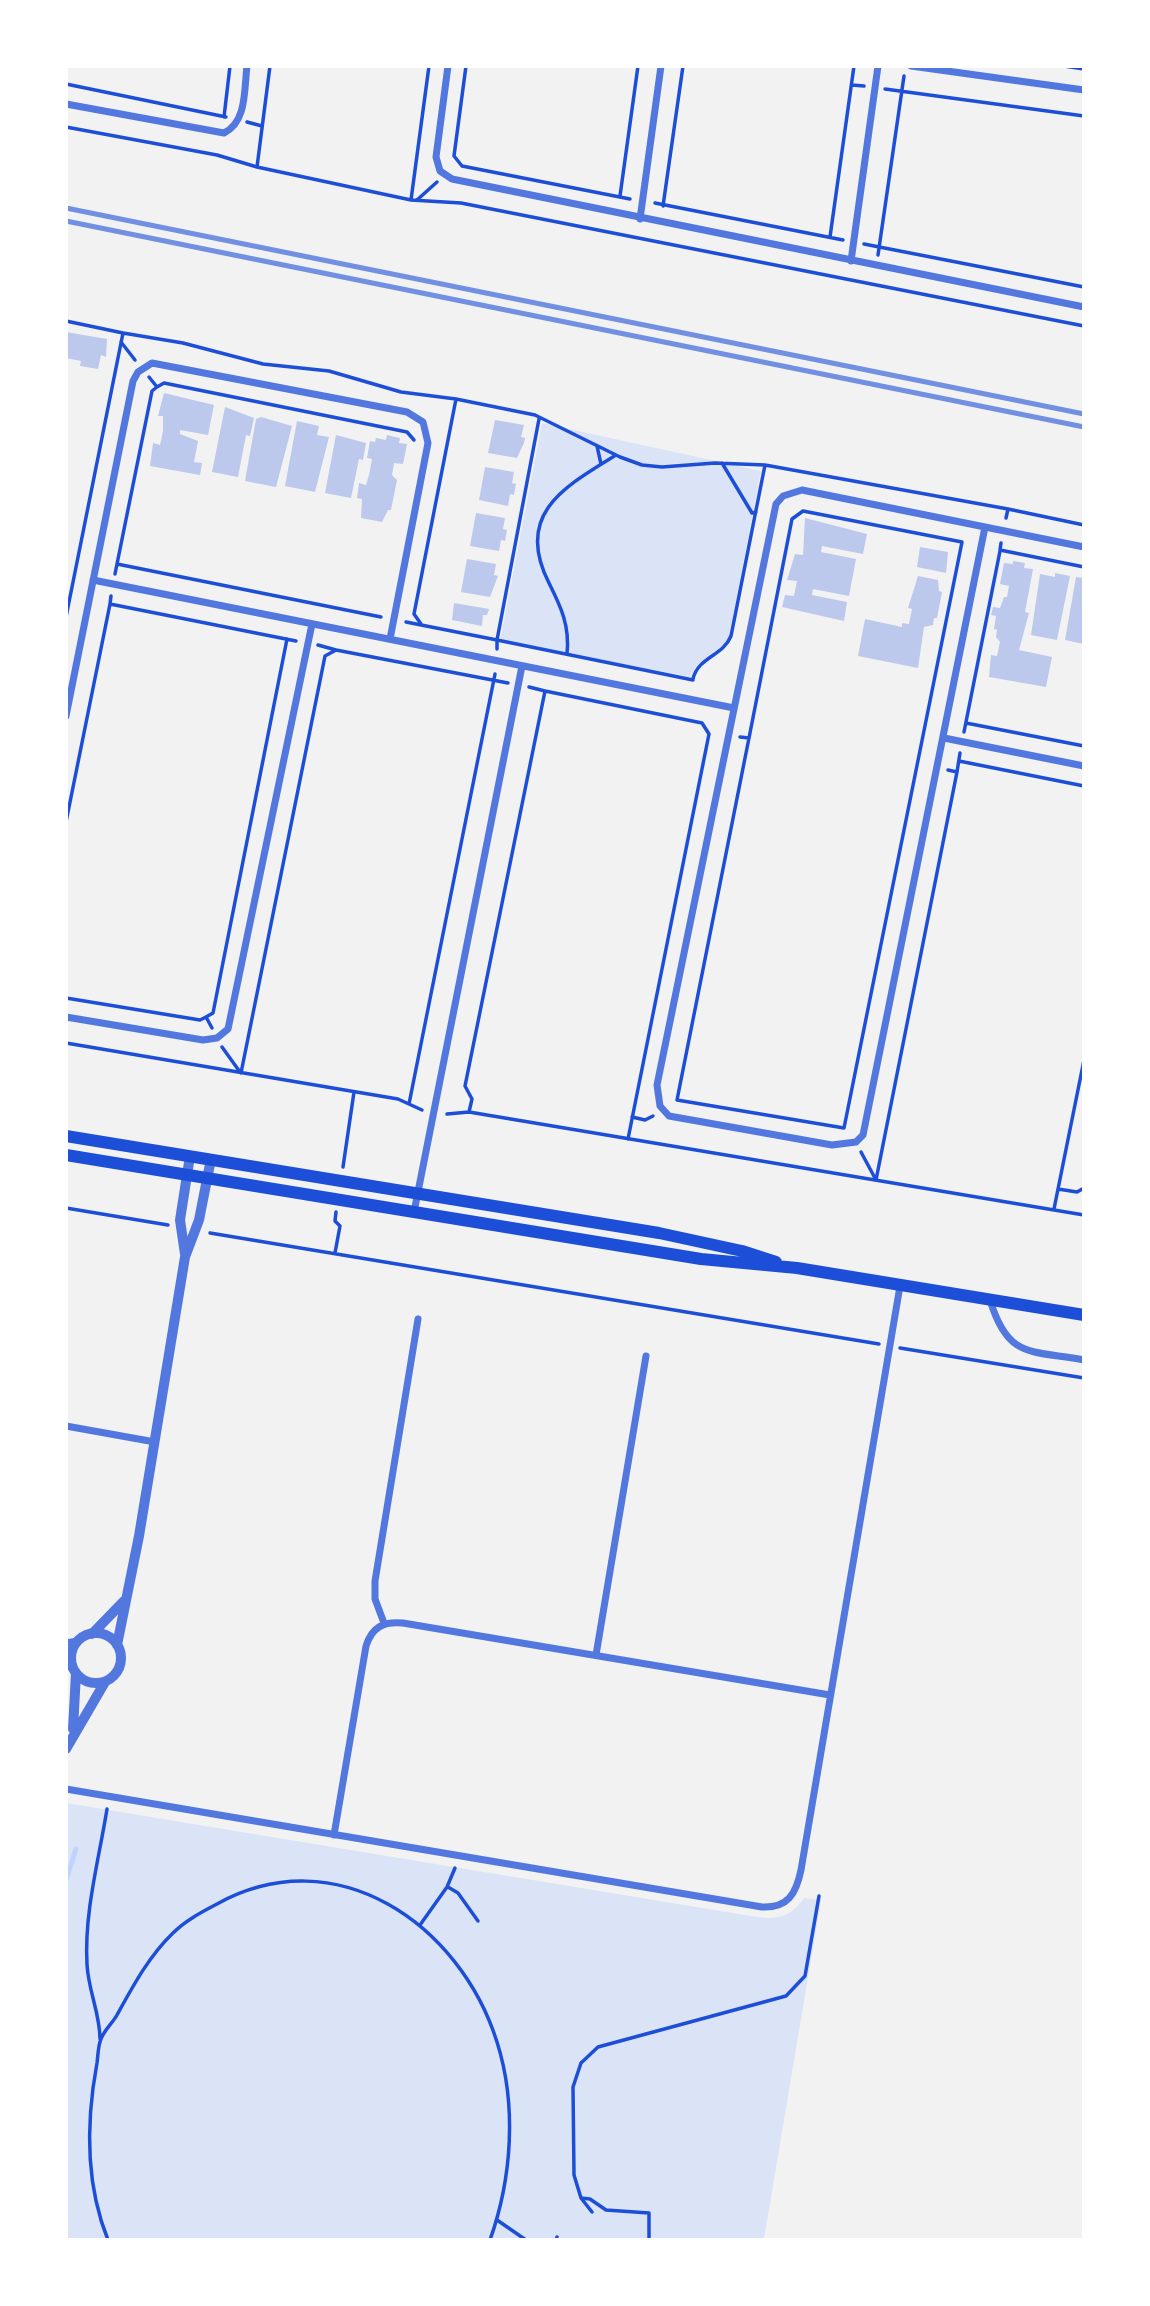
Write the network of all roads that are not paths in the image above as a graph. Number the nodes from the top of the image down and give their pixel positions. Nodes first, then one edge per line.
1 (247, 66) edge
2 (448, 66) edge
3 (661, 66) edge
4 (878, 66) edge
5 (908, 66) edge
6 (1083, 90) edge
7 (66, 104) edge
8 (640, 219) junction
9 (851, 261) junction
10 (1083, 307) edge
11 (985, 527) junction
12 (1083, 547) edge
13 (93, 580) junction
14 (312, 624) junction
15 (390, 639) junction
16 (522, 666) junction
17 (734, 708) junction
18 (66, 716) edge
19 (944, 738) junction
20 (1083, 766) edge
21 (66, 1017) edge
22 (66, 1136) edge
23 (66, 1155) edge
24 (190, 1156) junction
25 (211, 1159) junction
26 (187, 1175) junction
27 (208, 1178) junction
28 (418, 1191) junction
29 (414, 1212) junction
30 (185, 1257) junction
31 (797, 1268) junction
32 (900, 1286) junction
33 (990, 1300) junction
34 (1083, 1315) edge
35 (418, 1319) dead end
36 (646, 1356) dead end
37 (1083, 1360) edge
38 (66, 1426) edge
39 (155, 1442) junction
40 (125, 1600) junction
41 (384, 1623) junction
42 (92, 1634) junction
43 (72, 1642) edge
44 (117, 1645) junction
45 (596, 1655) junction
46 (72, 1669) edge
47 (104, 1682) junction
48 (830, 1695) junction
49 (73, 1735) junction
50 (66, 1749) edge
51 (66, 1789) edge
52 (334, 1835) junction

1 - 7 street
2 - 8 street
3 - 8 street
4 - 9 street
5 - 6 street
8 - 9 street
9 - 10 street
11 - 12 street
11 - 17 street
11 - 19 street
13 - 14 street
13 - 15 street
13 - 18 street
14 - 15 street
14 - 21 street
15 - 16 street
16 - 17 street
16 - 28 street
17 - 19 street
19 - 20 street
22 - 24 main road
23 - 26 main road
24 - 25 main road
24 - 26 street
25 - 27 street
25 - 28 main road
26 - 27 main road
26 - 30 street
27 - 29 main road
27 - 30 street
28 - 29 street
28 - 31 main road
29 - 31 main road
30 - 39 street
31 - 32 main road
32 - 33 main road
32 - 48 street
33 - 34 main road
33 - 37 street
35 - 41 street
36 - 45 street
38 - 39 street
39 - 40 street
40 - 42 street
40 - 44 street
41 - 45 street
41 - 52 street
42 - 43 street
42 - 44 street
43 - 46 street
44 - 47 street
45 - 48 street
46 - 47 street
46 - 49 street
47 - 49 street
48 - 52 street
49 - 50 street
51 - 52 street

